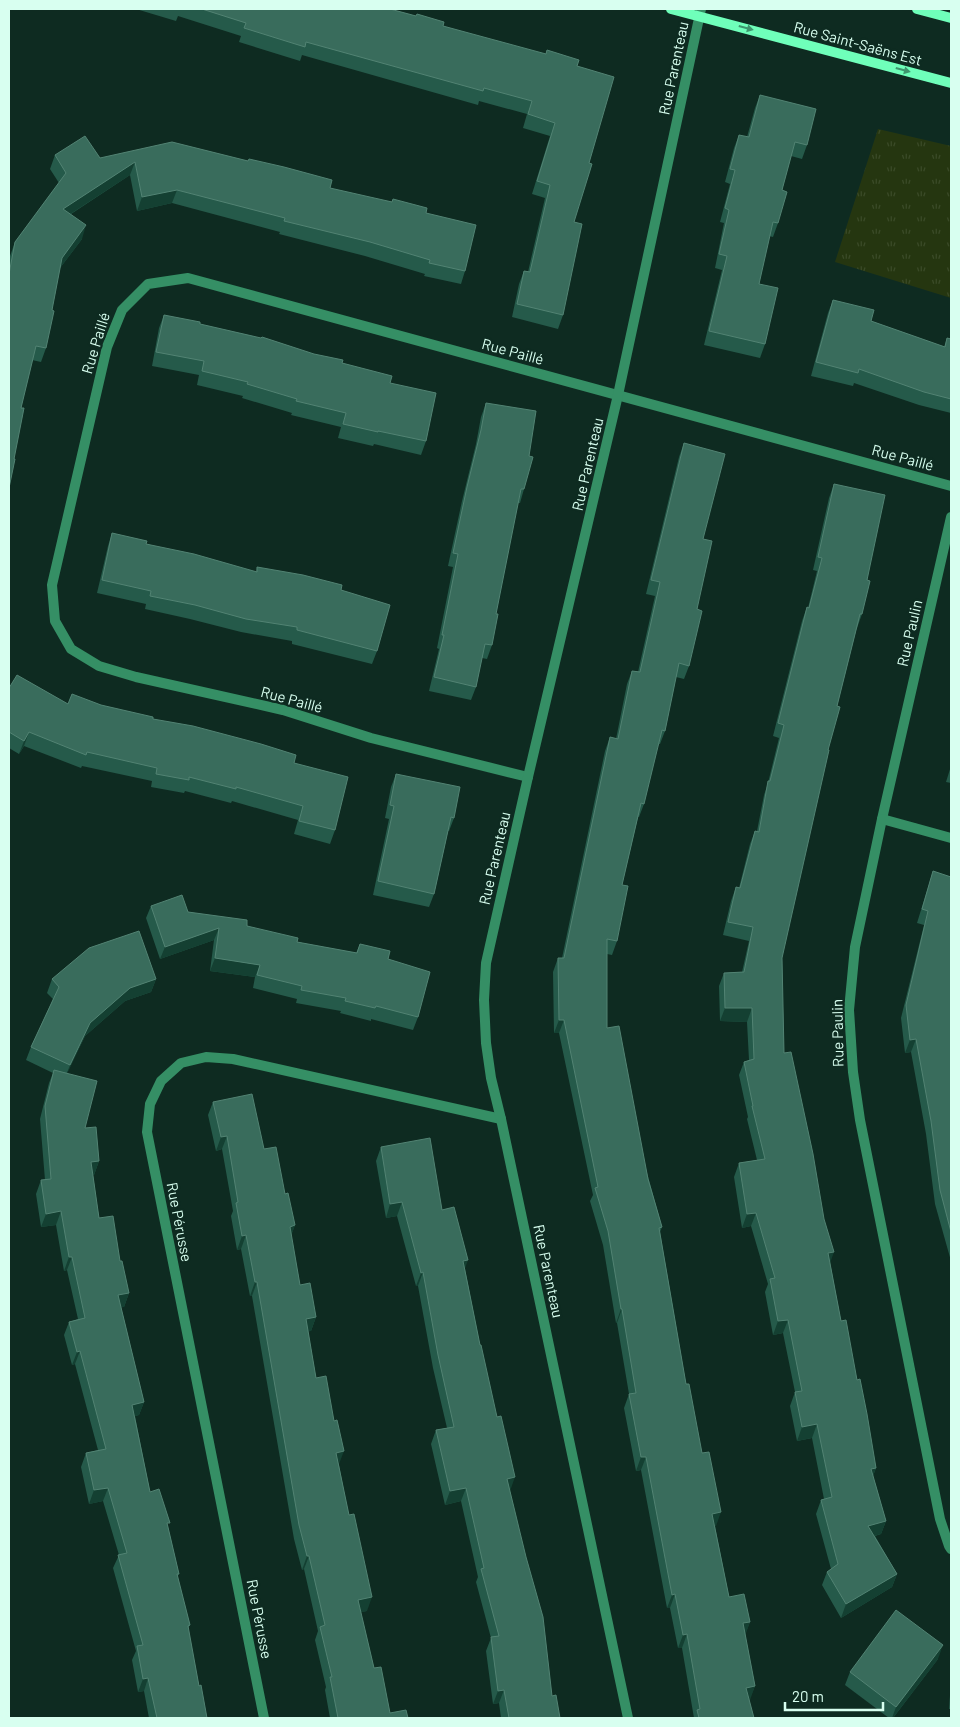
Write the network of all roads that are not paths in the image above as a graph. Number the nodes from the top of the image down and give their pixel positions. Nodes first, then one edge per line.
1 (671, 9) edge
2 (917, 9) edge
3 (700, 12) edge
4 (951, 18) edge
5 (951, 83) edge
6 (618, 395) junction
7 (951, 486) edge
8 (951, 517) edge
9 (528, 777) junction
10 (882, 819) junction
11 (951, 838) edge
12 (501, 1119) junction
13 (951, 1549) edge
14 (264, 1718) edge
15 (628, 1718) edge

1 - 3 main road, Rue Saint-Saëns Est
2 - 4 main road
3 -> 5 main road, Rue Saint-Saëns Est
3 - 6 street, Rue Parenteau
6 - 7 street, Rue Paillé
6 - 9 street, Rue Parenteau
6 - 9 street, Rue Paillé
8 - 10 street, Rue Paulin
9 - 12 street, Rue Parenteau
10 - 11 street
10 - 13 street, Rue Paulin
12 - 14 street, Rue Pérusse
12 - 15 street, Rue Parenteau

